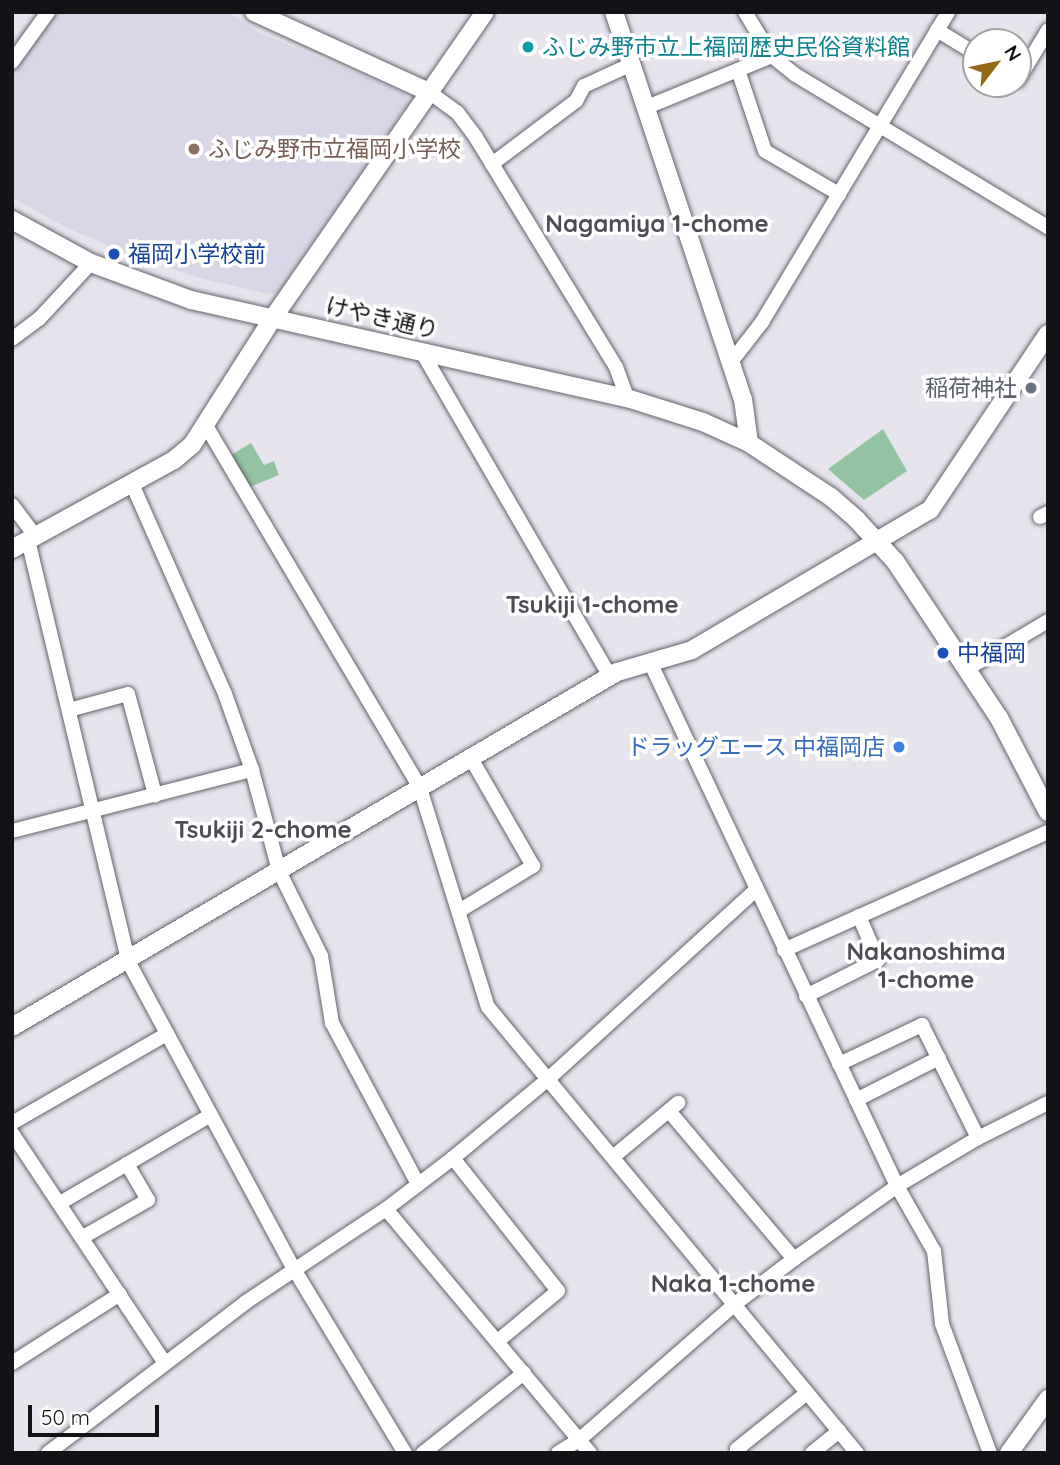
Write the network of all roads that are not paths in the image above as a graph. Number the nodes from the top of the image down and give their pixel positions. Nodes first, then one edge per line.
1 (48, 12) edge
2 (485, 12) edge
3 (614, 12) edge
4 (746, 12) edge
5 (948, 12) edge
6 (264, 15) edge
7 (937, 30) junction
8 (1048, 30) edge
9 (962, 45) edge
10 (772, 56) junction
11 (1032, 57) edge
12 (12, 62) edge
13 (632, 64) junction
14 (738, 70) junction
15 (429, 92) junction
16 (647, 107) junction
17 (881, 125) junction
18 (492, 164) junction
19 (839, 194) junction
20 (12, 220) edge
21 (1048, 227) edge
22 (91, 263) junction
23 (273, 318) junction
24 (1048, 334) edge
25 (12, 339) edge
26 (422, 352) junction
27 (731, 362) junction
28 (627, 398) junction
29 (205, 424) junction
30 (749, 443) junction
31 (132, 484) junction
32 (12, 505) edge
33 (878, 541) junction
34 (25, 542) edge
35 (1048, 621) edge
36 (650, 663) junction
37 (967, 668) junction
38 (610, 676) junction
39 (69, 710) junction
40 (471, 758) junction
41 (252, 770) junction
42 (420, 788) junction
43 (155, 795) junction
44 (1048, 811) edge
45 (93, 812) junction
46 (12, 831) edge
47 (1048, 832) edge
48 (279, 871) junction
49 (755, 891) junction
50 (458, 911) junction
51 (859, 916) junction
52 (784, 950) junction
53 (128, 961) junction
54 (806, 996) junction
55 (12, 1027) edge
56 (167, 1034) junction
57 (939, 1058) junction
58 (839, 1064) junction
59 (547, 1080) junction
60 (856, 1100) junction
61 (1048, 1103) edge
62 (211, 1115) junction
63 (12, 1123) edge
64 (12, 1133) edge
65 (978, 1138) junction
66 (613, 1157) junction
67 (453, 1158) junction
68 (127, 1164) junction
69 (418, 1184) junction
70 (897, 1186) junction
71 (60, 1203) junction
72 (386, 1209) junction
73 (83, 1237) junction
74 (794, 1259) junction
75 (294, 1269) junction
76 (120, 1294) junction
77 (735, 1304) junction
78 (498, 1341) junction
79 (12, 1363) edge
80 (165, 1363) junction
81 (524, 1373) junction
82 (807, 1393) junction
83 (1048, 1399) edge
84 (839, 1431) junction
85 (579, 1440) junction
86 (48, 1453) edge
87 (405, 1453) edge
88 (424, 1453) edge
89 (558, 1453) edge
90 (590, 1453) edge
91 (740, 1453) edge
92 (812, 1453) edge
93 (857, 1453) edge
94 (990, 1453) edge
95 (1009, 1453) edge

1 - 12 street
2 - 15 street
3 - 13 street
4 - 10 street
5 - 7 street
6 - 15 street
7 - 9 street
7 - 17 street
8 - 11 street
10 - 14 street
10 - 17 street
13 - 16 street
13 - 18 street
14 - 16 street
14 - 19 street
15 - 18 street
15 - 23 street
16 - 27 street
17 - 19 street
17 - 21 street
18 - 28 street
19 - 27 street
20 - 22 street, けやき通り
22 - 23 street, けやき通り
22 - 25 street
23 - 26 street, けやき通り
23 - 29 street
24 - 33 street
26 - 28 street, けやき通り
26 - 38 street
27 - 30 street
28 - 30 street, けやき通り
29 - 31 street
29 - 42 street
30 - 33 street, けやき通り
31 - 34 street
31 - 41 street
32 - 34 street
33 - 36 street
33 - 37 street, けやき通り
34 - 39 street
35 - 37 street
36 - 38 street
36 - 49 street
37 - 44 street, けやき通り
38 - 40 street
39 - 43 street
39 - 45 street
40 - 42 street
40 - 50 street
41 - 43 street
41 - 48 street
42 - 48 street
42 - 50 street
43 - 45 street
45 - 46 street
45 - 53 street
47 - 51 street
48 - 53 street
48 - 69 street
49 - 52 street
49 - 59 street
50 - 59 street
51 - 52 street
51 - 54 street
52 - 54 street
53 - 55 street
53 - 56 street
54 - 58 street
56 - 62 street
56 - 63 street
57 - 58 street
57 - 60 street
57 - 65 street
58 - 60 street
59 - 66 street
59 - 67 street
60 - 70 street
61 - 65 street
62 - 68 street
62 - 75 street
64 - 71 street
65 - 70 street
66 - 74 street
66 - 77 street
67 - 69 street
67 - 78 street
68 - 71 street
68 - 73 street
69 - 72 street
70 - 74 street
70 - 94 street
71 - 73 street
72 - 75 street
72 - 78 street
73 - 76 street
74 - 77 street
75 - 80 street
75 - 87 street
76 - 79 street
76 - 80 street
77 - 82 street
77 - 85 street
78 - 81 street
80 - 86 street
81 - 85 street
81 - 88 street
82 - 84 street
82 - 91 street
83 - 95 street
84 - 92 street
84 - 93 street
85 - 89 street
85 - 90 street

